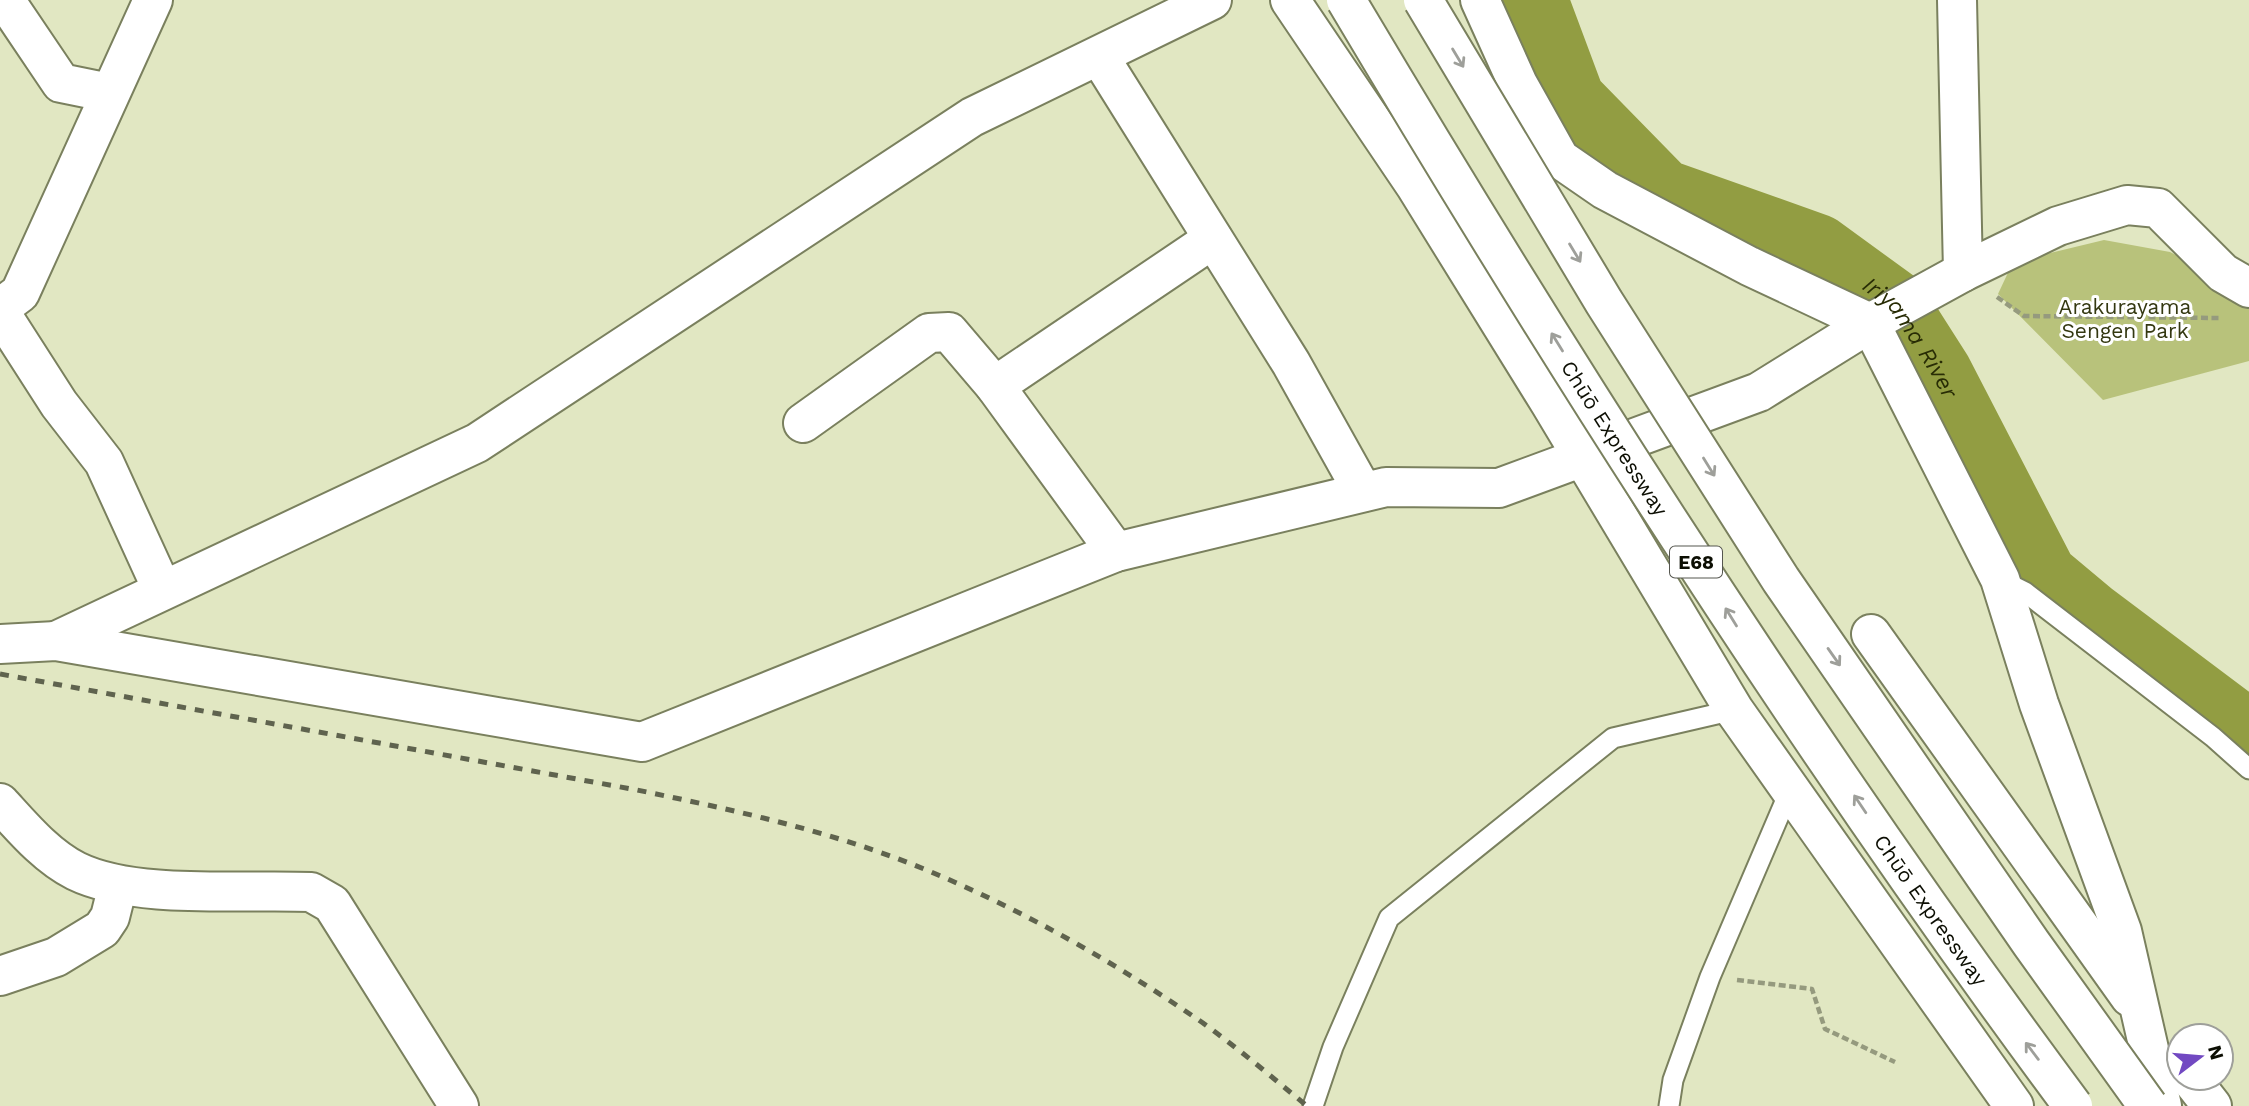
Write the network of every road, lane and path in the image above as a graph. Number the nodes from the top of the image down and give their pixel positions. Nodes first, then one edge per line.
1 (5, 0) edge
2 (153, 0) edge
3 (1212, 0) edge
4 (1290, 0) edge
5 (1346, 0) edge
6 (1423, 0) edge
7 (1480, 0) edge
8 (1957, 0) edge
9 (1099, 56) junction
10 (110, 93) junction
11 (1213, 239) junction
12 (1963, 272) junction
13 (2249, 288) edge
14 (0, 310) edge
15 (1889, 312) junction
16 (2024, 316) dead end
17 (2222, 318) dead end
18 (995, 386) junction
19 (803, 423) dead end
20 (1581, 456) junction
21 (1363, 492) junction
22 (1116, 552) junction
23 (2000, 579) junction
24 (162, 589) junction
25 (1871, 634) dead end
26 (57, 641) junction
27 (0, 644) edge
28 (1734, 710) junction
29 (2249, 769) edge
30 (1790, 790) junction
31 (0, 803) edge
32 (118, 885) junction
33 (0, 976) edge
34 (1710, 977) junction
35 (2141, 1012) junction
36 (2165, 1044) edge
37 (1895, 1062) dead end
38 (458, 1106) edge
39 (1313, 1106) edge
40 (1669, 1106) edge
41 (2014, 1106) edge
42 (2073, 1106) edge
43 (2148, 1106) edge
44 (2162, 1106) edge

1 - 10 main road
2 - 10 main road
3 - 9 main road
4 - 20 main road
42 -> 5 main road, Chūō Expressway / E68, bridge
6 -> 43 main road, bridge
7 - 15 main road
8 - 12 main road
9 - 11 main road
9 - 24 main road
10 - 14 main road
11 - 18 main road
11 - 21 main road
12 - 13 main road
12 - 15 main road
14 - 24 main road
15 - 20 main road
15 - 23 main road
16 - 17 path
18 - 19 main road
18 - 22 main road
20 - 21 main road
20 - 28 main road
21 - 22 main road
22 - 26 main road
23 - 29 lane
23 - 35 main road
24 - 26 main road
25 - 35 main road
26 - 27 main road
28 - 30 main road
28 - 39 lane
30 - 34 lane
30 - 41 main road
31 - 32 main road
32 - 33 main road
32 - 38 main road
34 - 37 path
34 - 40 lane
35 - 36 main road
35 - 44 main road

